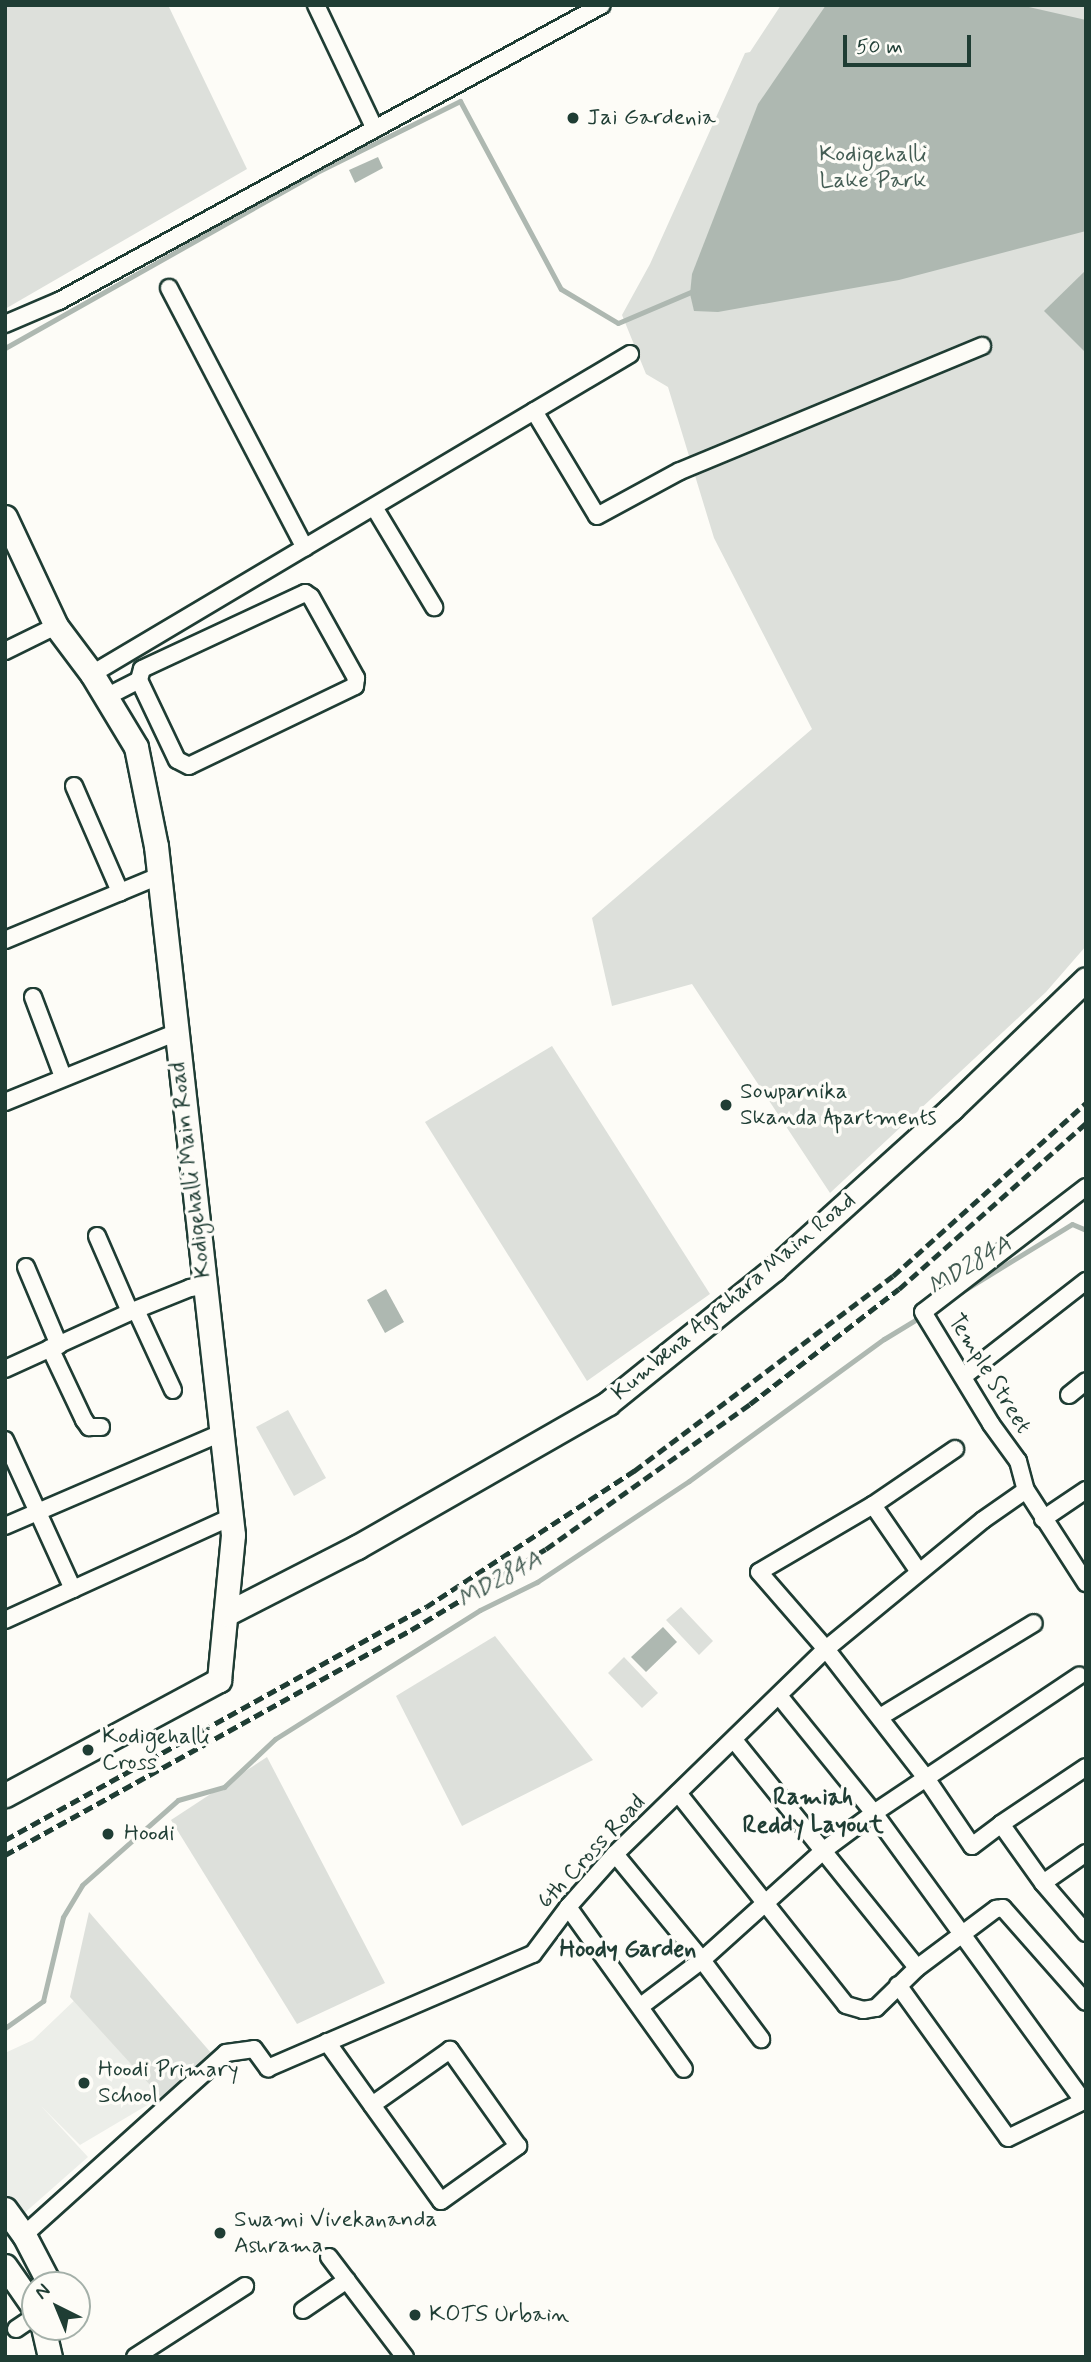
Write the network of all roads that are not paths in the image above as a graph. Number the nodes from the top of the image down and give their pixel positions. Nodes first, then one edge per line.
1 (316, 5) edge
2 (602, 5) edge
3 (375, 128) junction
4 (169, 288) dead end
5 (5, 324) edge
6 (982, 346) dead end
7 (630, 354) dead end
8 (534, 411) junction
9 (374, 507) junction
10 (5, 517) edge
11 (304, 548) junction
12 (434, 607) dead end
13 (56, 626) junction
14 (5, 652) edge
15 (92, 674) junction
16 (139, 680) junction
17 (106, 697) junction
18 (75, 786) dead end
19 (159, 876) junction
20 (120, 892) junction
21 (6, 936) edge
22 (1086, 979) edge
23 (33, 997) dead end
24 (175, 1033) junction
25 (63, 1077) junction
26 (5, 1102) edge
27 (1086, 1187) edge
28 (97, 1236) dead end
29 (26, 1267) dead end
30 (1086, 1281) edge
31 (204, 1286) junction
32 (133, 1311) junction
33 (55, 1347) junction
34 (5, 1369) edge
35 (964, 1376) junction
36 (1086, 1381) edge
37 (173, 1390) dead end
38 (1069, 1395) dead end
39 (101, 1427) dead end
40 (221, 1433) junction
41 (5, 1440) edge
42 (955, 1449) dead end
43 (1026, 1490) junction
44 (1086, 1490) edge
45 (873, 1505) junction
46 (38, 1511) junction
47 (231, 1517) junction
48 (1043, 1519) junction
49 (5, 1526) edge
50 (1080, 1562) edge
51 (919, 1572) junction
52 (1086, 1583) edge
53 (73, 1589) junction
54 (226, 1614) junction
55 (5, 1620) edge
56 (1034, 1623) dead end
57 (827, 1650) junction
58 (1079, 1676) dead end
59 (780, 1697) junction
60 (880, 1717) junction
61 (734, 1740) junction
62 (1086, 1767) edge
63 (926, 1778) junction
64 (678, 1793) junction
65 (5, 1795) edge
66 (874, 1814) junction
67 (1001, 1824) junction
68 (824, 1850) junction
69 (1086, 1853) edge
70 (615, 1854) junction
71 (1043, 1883) junction
72 (763, 1903) junction
73 (568, 1907) junction
74 (1086, 1933) edge
75 (961, 1935) junction
76 (702, 1960) junction
77 (917, 1968) junction
78 (898, 1985) junction
79 (1086, 2002) edge
80 (641, 2006) junction
81 (761, 2039) dead end
82 (327, 2042) junction
83 (684, 2069) dead end
84 (1085, 2100) edge
85 (372, 2105) junction
86 (5, 2209) edge
87 (15, 2234) edge
88 (329, 2257) dead end
89 (5, 2266) edge
90 (33, 2271) edge
91 (40, 2271) edge
92 (347, 2280) junction
93 (5, 2284) edge
94 (245, 2286) dead end
95 (21, 2289) edge
96 (21, 2307) edge
97 (303, 2309) dead end
98 (135, 2357) edge
99 (405, 2357) edge

1 - 3 street
2 - 3 street
3 - 5 street
4 - 11 street
6 - 8 street
7 - 8 street
8 - 9 street
9 - 11 street
9 - 12 street
10 - 13 street, Kodigehalli Main Road
11 - 15 street
13 - 14 street
13 - 15 street, Kodigehalli Main Road
15 - 17 street, Kodigehalli Main Road
16 - 16 street
16 - 17 street
17 - 19 street, Kodigehalli Main Road
18 - 20 street
19 - 20 street
19 - 24 street, Kodigehalli Main Road
20 - 21 street
22 - 54 street, Kumbena Agrahara Main Road
23 - 25 street
24 - 25 street
24 - 31 street, Kodigehalli Main Road
25 - 26 street
27 - 35 street, Temple Street
28 - 32 street
29 - 33 street
30 - 35 street
31 - 32 street
31 - 40 street, Kodigehalli Main Road
32 - 33 street
32 - 37 street
33 - 34 street
33 - 39 street
35 - 43 street, Temple Street
36 - 38 street
40 - 46 street
40 - 47 street, Kodigehalli Main Road
41 - 46 street
42 - 45 street
43 - 48 street, Temple Street
43 - 51 street, 6th Cross Road
44 - 48 street
45 - 51 street
45 - 57 street
46 - 49 street
46 - 53 street
47 - 53 street
47 - 54 street, Kodigehalli Main Road
48 - 50 street, Temple Street
50 - 52 street, Temple Street
51 - 57 street, 6th Cross Road
53 - 55 street
54 - 65 street, Kodigehalli Main Road
56 - 60 street
57 - 59 street, 6th Cross Road
57 - 60 street
58 - 63 street
59 - 61 street, 6th Cross Road
59 - 66 street
60 - 63 street
61 - 64 street, 6th Cross Road
61 - 68 street
62 - 67 street
63 - 66 street
63 - 67 street
64 - 70 street, 6th Cross Road
64 - 72 street
66 - 68 street
66 - 75 street
67 - 71 street
68 - 72 street
68 - 77 street
69 - 71 street
70 - 73 street, 6th Cross Road
70 - 76 street
71 - 74 street
72 - 76 street
72 - 78 street
73 - 80 street
73 - 82 street, 6th Cross Road
75 - 77 street
75 - 79 street
75 - 84 street
76 - 80 street
76 - 81 street
77 - 78 street
78 - 84 street
80 - 83 street
82 - 85 street
82 - 87 street, 6th Cross Road
85 - 85 street
86 - 87 street
87 - 90 street
87 - 91 street
88 - 92 street
89 - 95 street
92 - 97 street
92 - 99 street
93 - 96 street
94 - 98 street

